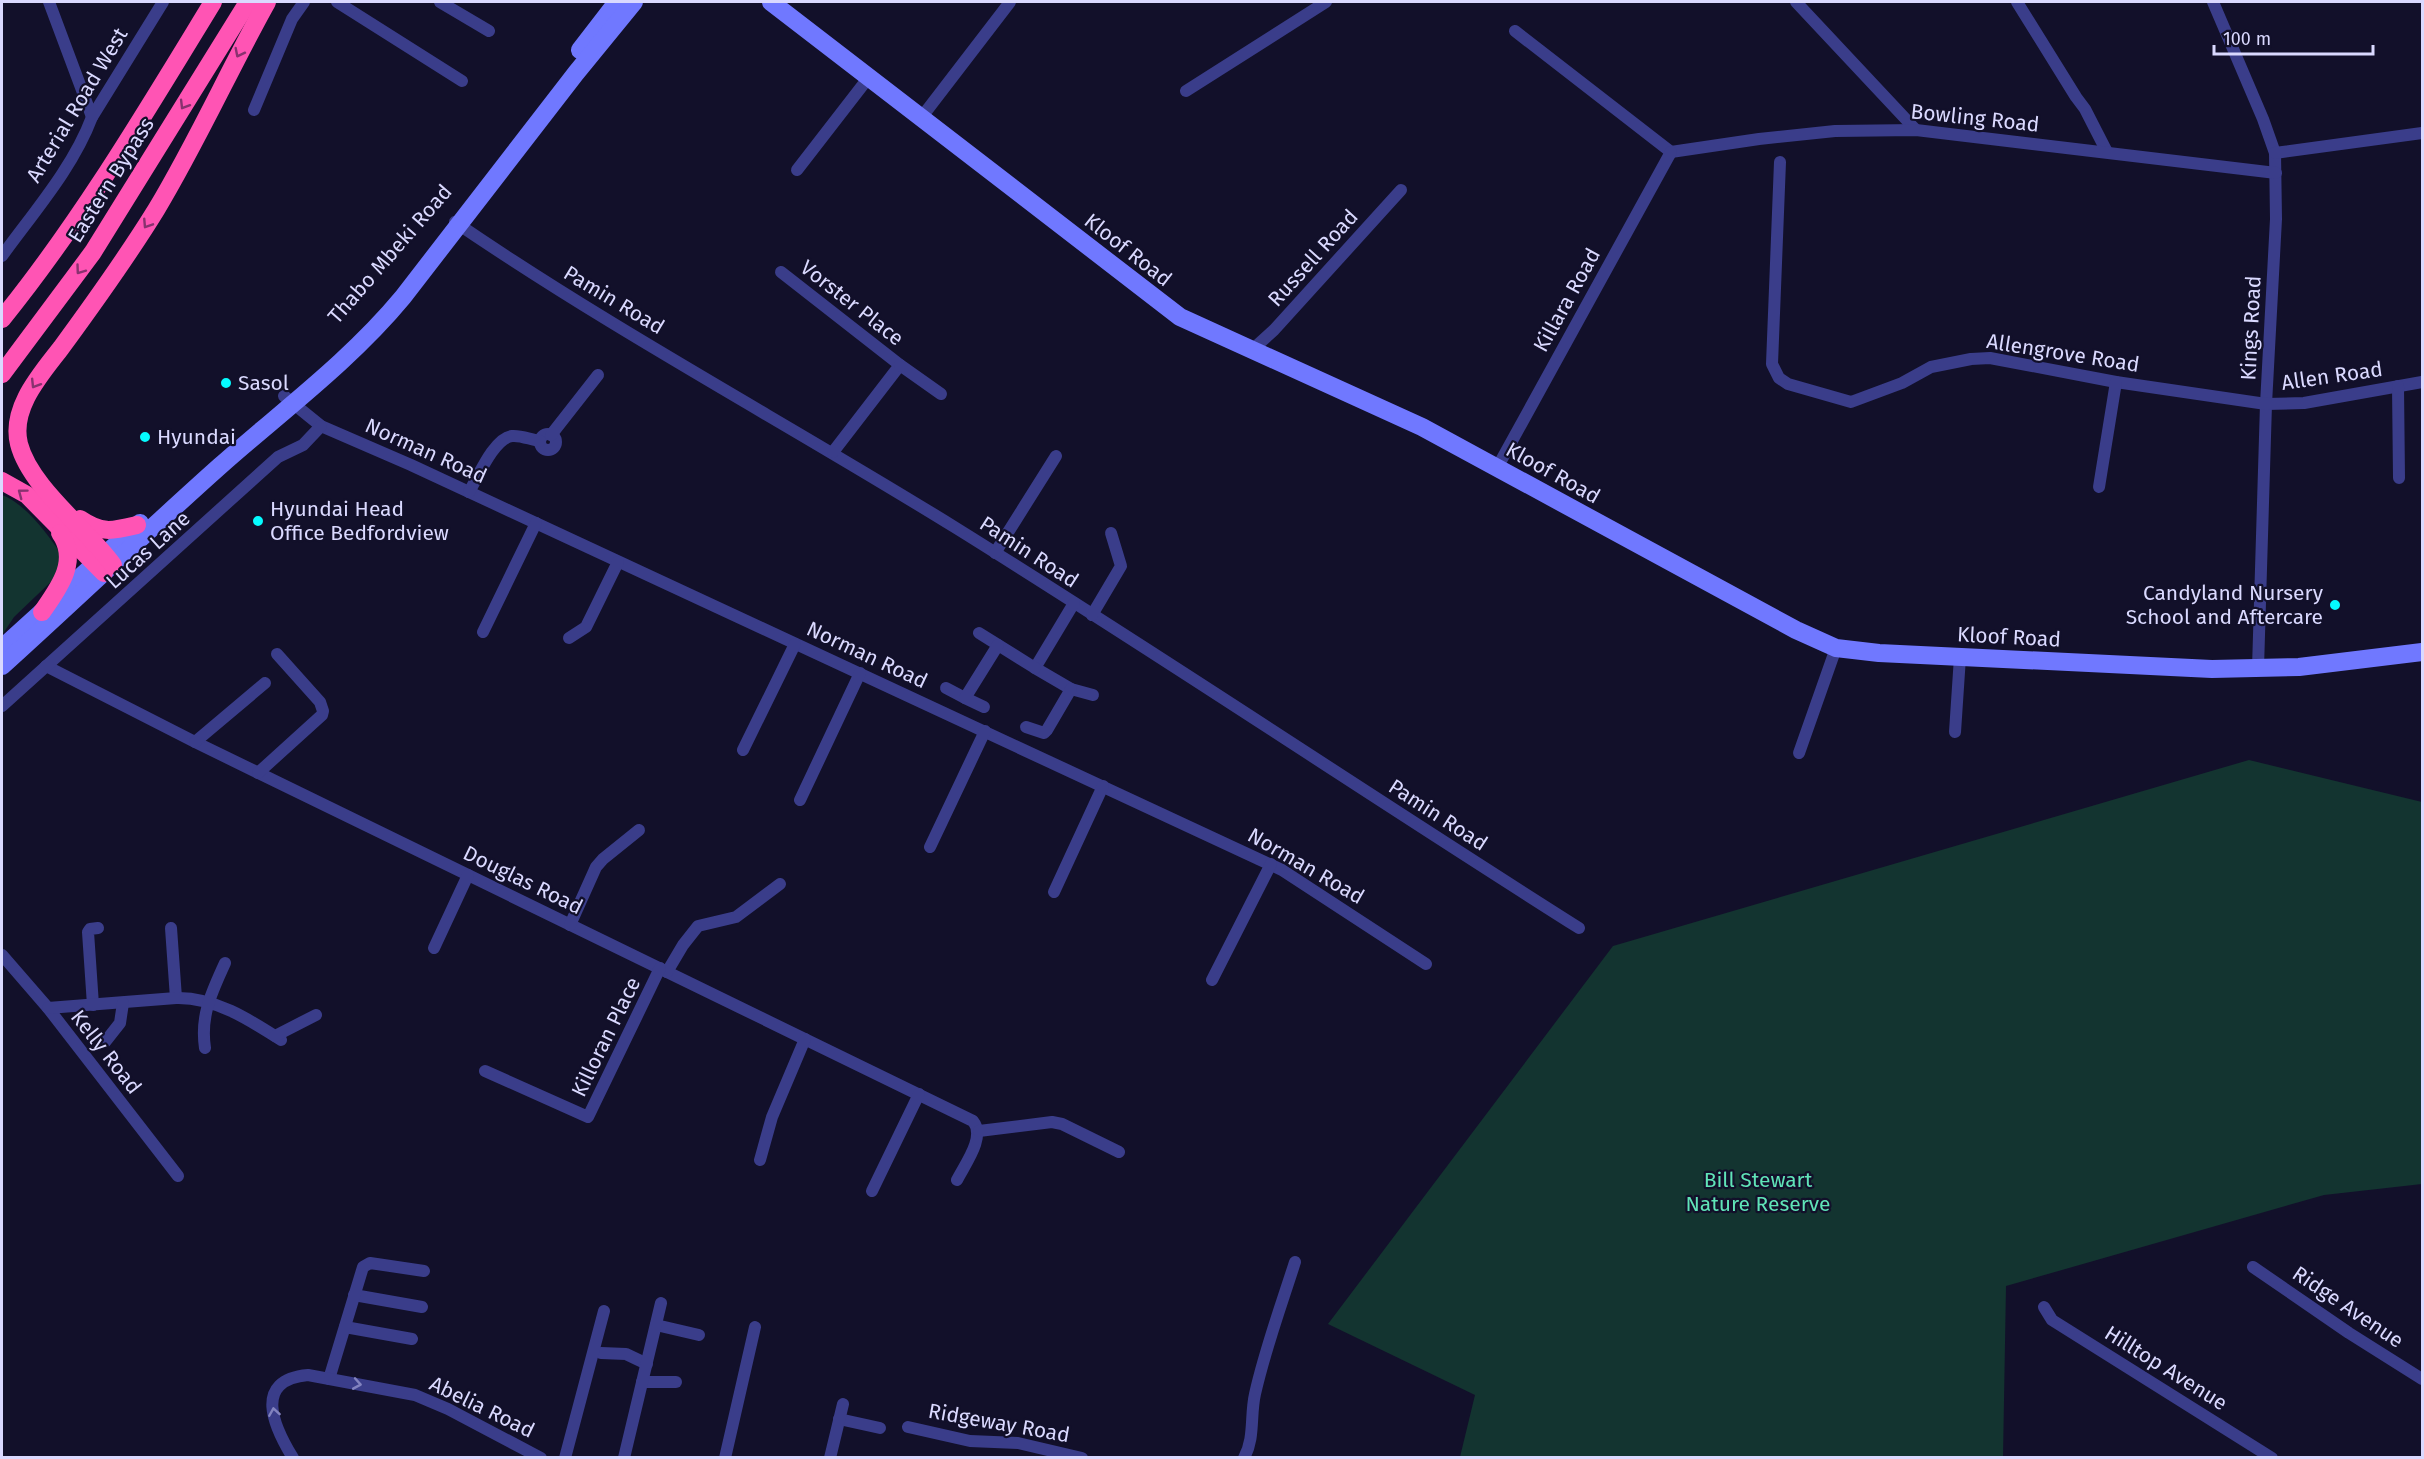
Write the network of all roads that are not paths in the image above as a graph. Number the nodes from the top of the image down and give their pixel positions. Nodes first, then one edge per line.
1 (49, 2) edge
2 (163, 2) edge
3 (213, 2) edge
4 (248, 2) edge
5 (267, 2) edge
6 (304, 2) edge
7 (337, 2) edge
8 (440, 2) edge
9 (617, 2) edge
10 (634, 2) edge
11 (771, 2) edge
12 (1010, 2) edge
13 (1326, 2) edge
14 (1796, 2) edge
15 (2017, 2) edge
16 (2213, 2) edge
17 (489, 31) dead end
18 (1515, 31) dead end
19 (869, 78) junction
20 (462, 81) dead end
21 (1186, 91) dead end
22 (554, 93) junction
23 (254, 110) dead end
24 (92, 117) junction
25 (921, 118) junction
26 (1916, 130) junction
27 (2422, 133) edge
28 (1671, 152) junction
29 (2107, 152) junction
30 (2275, 153) junction
31 (1779, 162) dead end
32 (797, 170) dead end
33 (2276, 173) junction
34 (1401, 190) dead end
35 (456, 222) junction
36 (441, 242) junction
37 (2, 256) edge
38 (781, 272) dead end
39 (2, 319) edge
40 (1252, 350) junction
41 (900, 365) junction
42 (2, 374) edge
43 (598, 375) dead end
44 (2116, 382) junction
45 (2422, 382) edge
46 (2398, 386) junction
47 (940, 394) dead end
48 (288, 400) junction
49 (2247, 400) joint
50 (2266, 404) junction
51 (321, 426) junction
52 (833, 452) junction
53 (1056, 456) dead end
54 (1497, 468) junction
55 (2399, 478) dead end
56 (2, 481) edge
57 (2098, 487) dead end
58 (469, 492) junction
59 (53, 510) junction
60 (536, 524) junction
61 (137, 525) junction
62 (1111, 533) dead end
63 (995, 553) junction
64 (618, 562) junction
65 (103, 564) junction
66 (1074, 603) junction
67 (42, 612) junction
68 (1092, 615) junction
69 (483, 632) dead end
70 (979, 633) dead end
71 (569, 638) dead end
72 (795, 644) junction
73 (998, 645) junction
74 (2, 648) edge
75 (1836, 648) junction
76 (2422, 652) edge
77 (277, 654) dead end
78 (1960, 657) junction
79 (2, 666) edge
80 (46, 666) junction
81 (1035, 668) junction
82 (2258, 668) junction
83 (860, 673) junction
84 (265, 683) dead end
85 (946, 688) dead end
86 (1071, 689) junction
87 (1093, 695) dead end
88 (965, 698) junction
89 (2, 706) edge
90 (984, 707) dead end
91 (1026, 727) dead end
92 (985, 731) junction
93 (1955, 732) dead end
94 (195, 742) junction
95 (743, 750) dead end
96 (1798, 753) dead end
97 (258, 773) junction
98 (1103, 786) junction
99 (800, 800) dead end
100 (639, 830) dead end
101 (930, 847) dead end
102 (1271, 864) junction
103 (468, 875) junction
104 (780, 885) dead end
105 (1054, 892) dead end
106 (570, 925) junction
107 (98, 928) dead end
108 (171, 928) dead end
109 (1579, 928) dead end
110 (434, 948) dead end
111 (2, 955) edge
112 (225, 963) dead end
113 (1426, 964) dead end
114 (664, 970) junction
115 (1212, 980) dead end
116 (176, 998) junction
117 (207, 1002) junction
118 (123, 1003) junction
119 (93, 1005) junction
120 (48, 1008) junction
121 (316, 1015) dead end
122 (806, 1039) junction
123 (105, 1042) dead end
124 (204, 1048) dead end
125 (485, 1071) dead end
126 (919, 1094) junction
127 (979, 1131) junction
128 (1119, 1152) dead end
129 (760, 1160) dead end
130 (177, 1176) dead end
131 (957, 1180) dead end
132 (872, 1191) dead end
133 (1295, 1262) dead end
134 (2253, 1267) dead end
135 (424, 1271) dead end
136 (354, 1295) junction
137 (662, 1303) dead end
138 (422, 1307) dead end
139 (2044, 1307) dead end
140 (604, 1311) dead end
141 (656, 1325) junction
142 (345, 1327) junction
143 (755, 1327) dead end
144 (699, 1335) dead end
145 (412, 1339) dead end
146 (601, 1353) dead end
147 (647, 1364) junction
148 (329, 1379) junction
149 (2422, 1379) edge
150 (676, 1382) dead end
151 (642, 1383) junction
152 (843, 1404) dead end
153 (839, 1419) junction
154 (909, 1427) dead end
155 (880, 1428) dead end
156 (293, 1458) edge
157 (541, 1458) edge
158 (566, 1458) edge
159 (624, 1458) edge
160 (725, 1458) edge
161 (830, 1458) edge
162 (1082, 1458) edge
163 (1244, 1458) edge
164 (2272, 1458) edge

1 - 24 street
2 - 24 street, Arterial Road West
3 - 39 highway, Eastern Bypass
4 -> 42 highway, Eastern Bypass
5 -> 59 highway
6 - 23 street
7 - 20 street
8 - 17 street
9 - 22 main road, Thabo Mbeki Road
10 - 22 main road, Thabo Mbeki Road
11 - 19 main road, Kloof Road
12 - 25 street
13 - 21 street
14 - 26 street
15 - 29 street
16 - 30 street, Kings Road
18 - 28 street
19 - 25 main road, Kloof Road
19 - 32 street
22 - 35 main road, Thabo Mbeki Road
24 - 37 street, Arterial Road West
25 - 40 main road, Kloof Road
26 - 28 street, Bowling Road
26 - 29 street, Bowling Road
27 - 30 street
28 - 54 street, Killara Road
29 - 33 street, Bowling Road
30 - 33 street, Kings Road
31 - 44 street, Allengrove Road
33 - 50 street, Kings Road
34 - 40 street, Russell Road
35 - 36 main road, Thabo Mbeki Road
35 - 52 street, Pamin Road
36 - 48 main road, Thabo Mbeki Road
36 - 48 main road, Thabo Mbeki Road
38 - 41 street, Vorster Place
40 - 54 main road, Kloof Road
41 - 47 street, Vorster Place
41 - 52 street, Vorster Place
43 - 58 street
44 - 49 street, Allengrove Road
44 - 57 street
45 - 46 street, Allen Road
46 - 50 street, Allen Road
46 - 55 street
48 - 51 street, Norman Road
48 - 61 main road, Thabo Mbeki Road
48 - 65 main road, Thabo Mbeki Road
49 - 50 street, Allen Road
50 - 82 street, Kings Road
51 - 58 street, Norman Road
51 - 80 street, Lucas Lane
52 - 63 street, Pamin Road
53 - 63 street
54 - 75 main road, Kloof Road
59 -> 56 highway
58 - 60 street, Norman Road
59 - 61 highway
59 - 65 highway
59 - 67 highway
60 - 64 street, Norman Road
60 - 69 street
61 - 65 main road, Thabo Mbeki Road
62 - 68 street
63 - 66 street, Pamin Road
64 - 71 street
64 - 72 street, Norman Road
65 - 67 main road, Thabo Mbeki Road
65 - 79 main road, Thabo Mbeki Road
66 - 68 street, Pamin Road
66 - 81 street
67 - 74 main road, Thabo Mbeki Road
68 - 109 street, Pamin Road
70 - 73 street
72 - 83 street, Norman Road
72 - 95 street
73 - 81 street
73 - 88 street
75 - 78 main road, Kloof Road
75 - 96 street
76 - 82 main road, Kloof Road
77 - 97 street
78 - 82 main road, Kloof Road
78 - 93 street
80 - 89 street, Lucas Lane
80 - 94 street, Douglas Road
81 - 86 street
83 - 92 street, Norman Road
83 - 99 street
84 - 94 street
85 - 88 street
86 - 87 street
86 - 91 street
88 - 90 street
92 - 98 street, Norman Road
92 - 101 street
94 - 97 street, Douglas Road
97 - 103 street, Douglas Road
98 - 102 street, Norman Road
98 - 105 street
100 - 106 street
102 - 113 street, Norman Road
102 - 115 street
103 - 106 street, Douglas Road
103 - 110 street
104 - 114 street
106 - 114 street, Douglas Road
107 - 119 street
108 - 116 street
111 - 120 street, Kelly Road
112 - 117 street
114 - 122 street, Douglas Road
114 - 125 street, Killoran Place
116 - 117 street
116 - 118 street
117 - 121 street
117 - 124 street
118 - 119 street
118 - 123 street
119 - 120 street
120 - 130 street, Kelly Road
122 - 126 street, Douglas Road
122 - 129 street
126 - 127 street, Douglas Road
126 - 132 street
127 - 128 street
127 - 131 street
133 - 163 street
134 - 149 street, Ridge Avenue
135 - 136 street
136 - 138 street
136 - 142 street
137 - 141 street
139 - 164 street, Hilltop Avenue
140 - 158 street
141 - 144 street
141 - 147 street
142 - 145 street
142 - 148 street
143 - 160 street
146 - 147 street
147 - 151 street
156 -> 148 street, Abelia Road
148 -> 157 street, Abelia Road
150 - 151 street
151 - 159 street
152 - 153 street
153 - 155 street
153 - 161 street
154 - 162 street, Ridgeway Road

